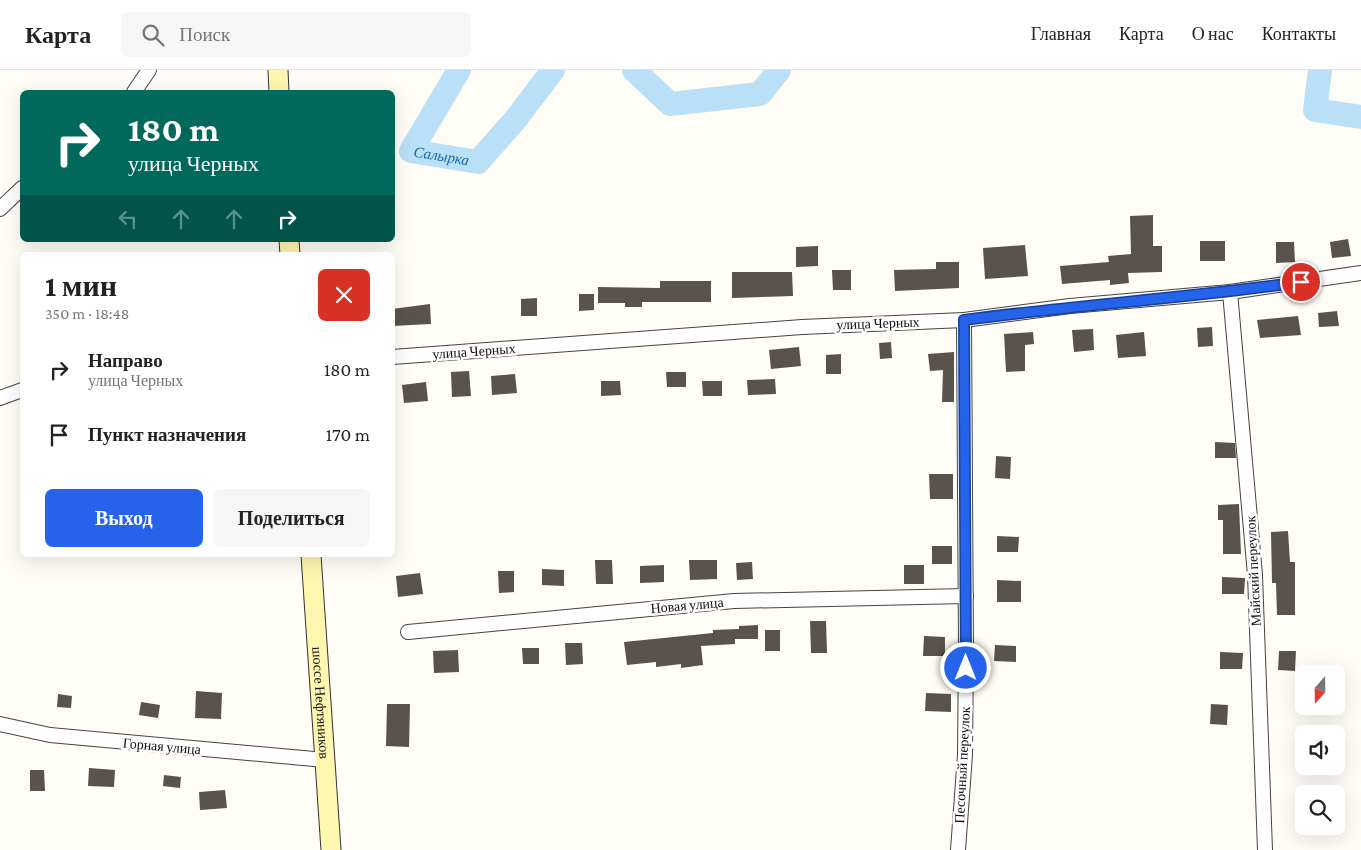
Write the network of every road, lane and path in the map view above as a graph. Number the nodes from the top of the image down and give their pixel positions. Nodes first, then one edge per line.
1 (149, 70) edge
2 (278, 70) edge
3 (135, 90) edge
4 (279, 90) edge
5 (20, 190) edge
6 (0, 209) edge
7 (1361, 273) edge
8 (1230, 292) junction
9 (964, 320) junction
10 (395, 356) edge
11 (20, 391) edge
12 (0, 398) edge
13 (311, 557) edge
14 (966, 596) junction
15 (408, 632) dead end
16 (0, 724) edge
17 (325, 760) junction
18 (331, 850) edge
19 (958, 850) edge
20 (1265, 850) edge

1 - 3 street
2 - 4 main road
5 - 6 street
7 - 8 street, улица Черных
8 - 9 street, улица Черных
8 - 20 street, Майский переулок
9 - 10 street, улица Черных
9 - 14 street, Песочный переулок
11 - 12 street
13 - 17 main road, шоссе Нефтяников
14 - 15 street, Новая улица
14 - 19 street, Песочный переулок
16 - 17 street, Горная улица
17 - 18 main road, шоссе Нефтяников

